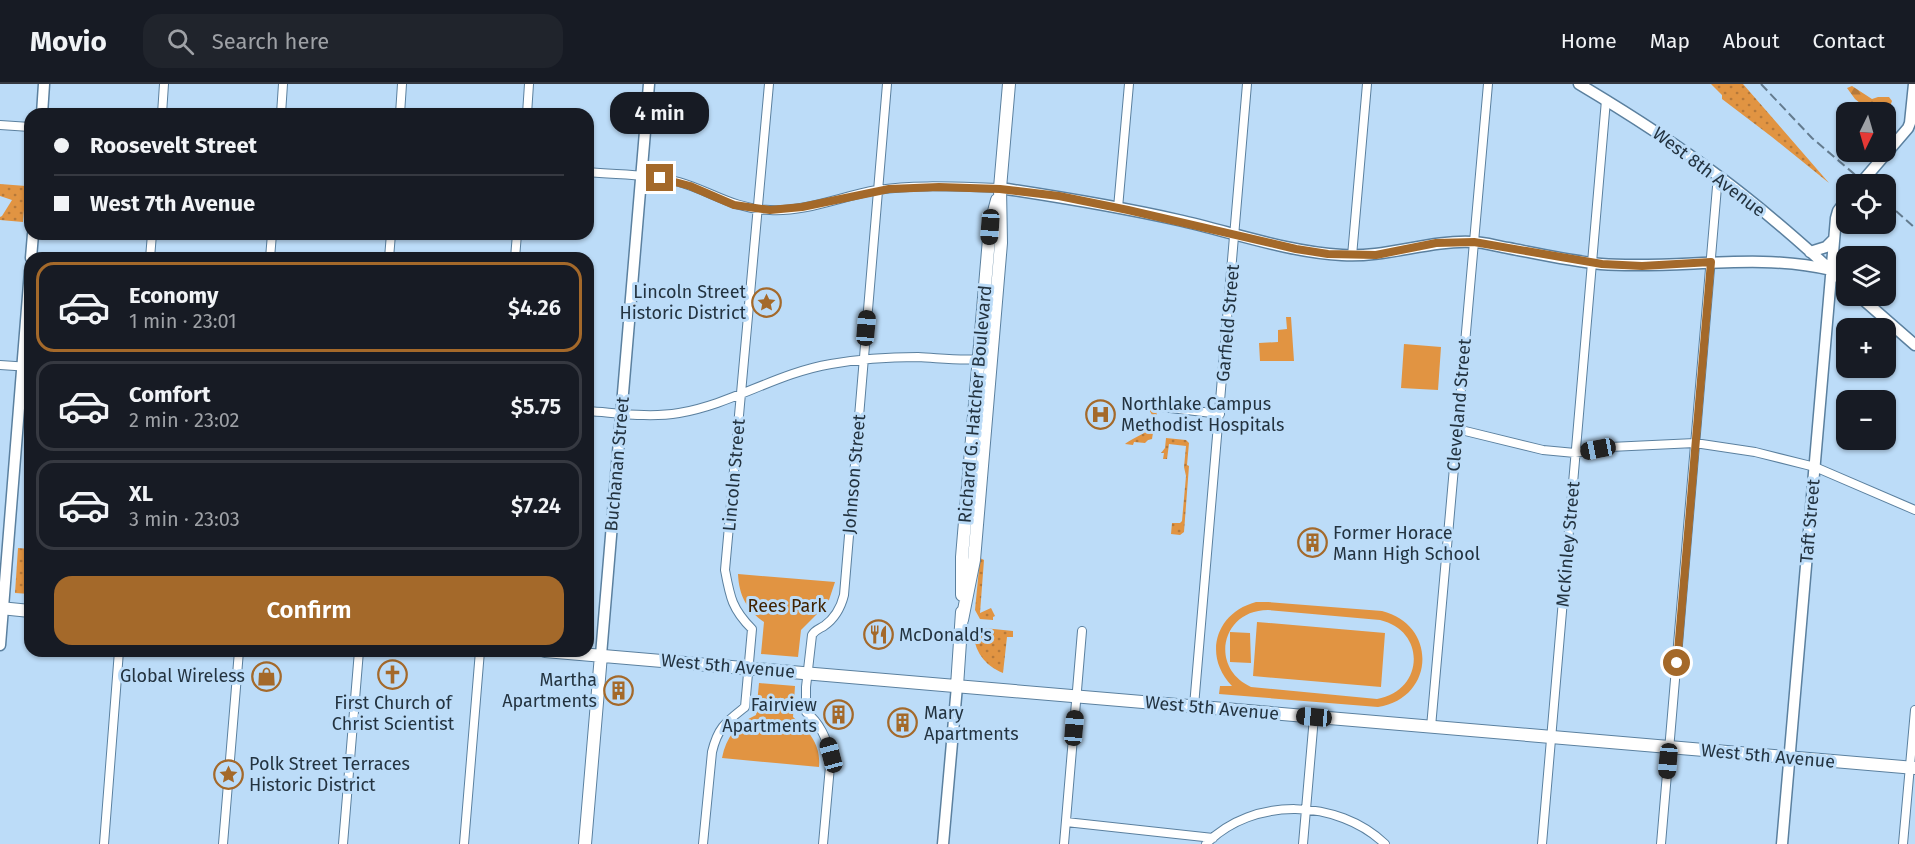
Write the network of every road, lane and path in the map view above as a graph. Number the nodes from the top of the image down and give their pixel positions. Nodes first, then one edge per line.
1 (44, 84) edge
2 (164, 84) edge
3 (283, 84) edge
4 (402, 84) edge
5 (529, 84) edge
6 (649, 84) edge
7 (769, 84) edge
8 (887, 84) edge
9 (1009, 84) edge
10 (1129, 84) edge
11 (1247, 84) edge
12 (1367, 84) edge
13 (1488, 84) edge
14 (1579, 84) edge
15 (1914, 84) edge
16 (1606, 100) junction
17 (42, 108) edge
18 (162, 108) edge
19 (281, 108) edge
20 (400, 108) edge
21 (527, 108) edge
22 (0, 125) edge
23 (24, 127) edge
24 (594, 173) edge
25 (1869, 174) edge
26 (1718, 175) junction
27 (641, 177) junction
28 (1000, 189) junction
29 (878, 190) junction
30 (1118, 208) junction
31 (758, 209) junction
32 (1836, 218) edge
33 (1235, 234) junction
34 (1834, 239) junction
35 (1474, 242) junction
36 (1810, 252) junction
37 (1352, 256) junction
38 (1592, 262) junction
39 (1711, 262) junction
40 (1831, 270) junction
41 (1836, 275) edge
42 (1836, 293) edge
43 (1829, 298) junction
44 (1870, 306) edge
45 (1915, 345) edge
46 (985, 359) junction
47 (864, 361) junction
48 (0, 365) edge
49 (24, 367) edge
50 (24, 387) edge
51 (741, 393) junction
52 (1162, 407) dead end
53 (594, 412) edge
54 (621, 414) junction
55 (1220, 414) junction
56 (1457, 429) junction
57 (1695, 443) junction
58 (1575, 453) junction
59 (1815, 467) junction
60 (1915, 510) edge
61 (2, 608) edge
62 (24, 610) edge
63 (1082, 631) dead end
64 (0, 645) edge
65 (594, 654) edge
66 (601, 655) junction
67 (119, 657) edge
68 (239, 657) edge
69 (359, 657) edge
70 (480, 657) edge
71 (749, 668) junction
72 (808, 673) junction
73 (957, 686) junction
74 (1077, 696) junction
75 (1194, 706) junction
76 (1915, 710) edge
77 (1314, 717) junction
78 (1431, 727) junction
79 (1551, 737) junction
80 (1670, 747) junction
81 (1790, 758) junction
82 (1912, 768) edge
83 (1306, 810) junction
84 (1066, 822) junction
85 (1209, 841) edge
86 (104, 844) edge
87 (223, 844) edge
88 (343, 844) edge
89 (464, 844) edge
90 (585, 844) edge
91 (703, 844) edge
92 (823, 844) edge
93 (943, 844) edge
94 (1064, 844) edge
95 (1303, 844) edge
96 (1385, 844) edge
97 (1542, 844) edge
98 (1661, 844) edge
99 (1782, 844) edge
100 (1903, 844) edge

1 - 17 street
2 - 18 street
3 - 19 street
4 - 20 street
5 - 21 street
6 - 27 street, Buchanan Street
7 - 31 street, Lincoln Street
8 - 29 street, Johnson Street
9 - 28 main road, Richard G. Hatcher Boulevard
10 - 30 street
11 - 33 street, Garfield Street
12 - 37 street
13 - 35 street, Cleveland Street
14 - 16 street, West 8th Avenue
15 - 25 street
16 - 26 street, West 8th Avenue
16 - 38 street, McKinley Street
22 - 23 street
24 - 27 street
26 - 36 street, West 8th Avenue
26 - 39 street
27 - 31 street
27 - 54 street, Buchanan Street
28 - 29 street
28 - 30 street
28 - 46 main road, Richard G. Hatcher Boulevard
29 - 31 street
29 - 47 street, Johnson Street
30 - 33 street
31 - 51 street, Lincoln Street
32 - 34 street, Taft Street
33 - 37 street
33 - 55 street, Garfield Street
34 - 36 street
34 - 40 street, Taft Street
35 - 37 street
35 - 38 street
35 - 56 street, Cleveland Street
36 - 40 street, West 8th Avenue
38 - 39 street
38 - 58 street, McKinley Street
39 - 40 street
39 - 57 street
40 - 41 street, West 8th Avenue
40 - 43 street, Taft Street
42 - 43 street
43 - 59 street, Taft Street
44 - 45 street
46 - 47 street
46 - 73 main road, Richard G. Hatcher Boulevard
47 - 51 street
47 - 72 street, Johnson Street
48 - 49 street
50 - 61 street
51 - 54 street
51 - 71 street, Lincoln Street
52 - 55 street
53 - 54 street
54 - 66 street, Buchanan Street
55 - 75 street, Garfield Street
56 - 58 street
56 - 78 street, Cleveland Street
57 - 58 street
57 - 59 street
57 - 80 street
58 - 79 street, McKinley Street
59 - 60 street
59 - 81 street, Taft Street
61 - 62 main road
61 - 64 street
63 - 74 street
65 - 66 main road, West 5th Avenue
66 - 71 main road, West 5th Avenue
66 - 90 main road, Buchanan Street
67 - 86 street
68 - 87 street
69 - 88 street
70 - 89 street
71 - 72 main road, West 5th Avenue
71 - 91 street, Lincoln Street
72 - 73 main road, West 5th Avenue
72 - 92 street, Johnson Street
73 - 74 main road, West 5th Avenue
73 - 93 street, Richard G. Hatcher Boulevard
74 - 75 main road, West 5th Avenue
74 - 84 street
75 - 77 main road, West 5th Avenue
76 - 82 street
77 - 78 main road, West 5th Avenue
77 - 83 street
78 - 79 main road, West 5th Avenue
79 - 80 main road, West 5th Avenue
79 - 97 street, McKinley Street
80 - 81 main road, West 5th Avenue
80 - 98 street
81 - 82 main road, West 5th Avenue
81 - 99 street, Taft Street
82 - 100 street
83 - 85 street
83 - 95 street
83 - 96 street
84 - 85 street
84 - 94 street

